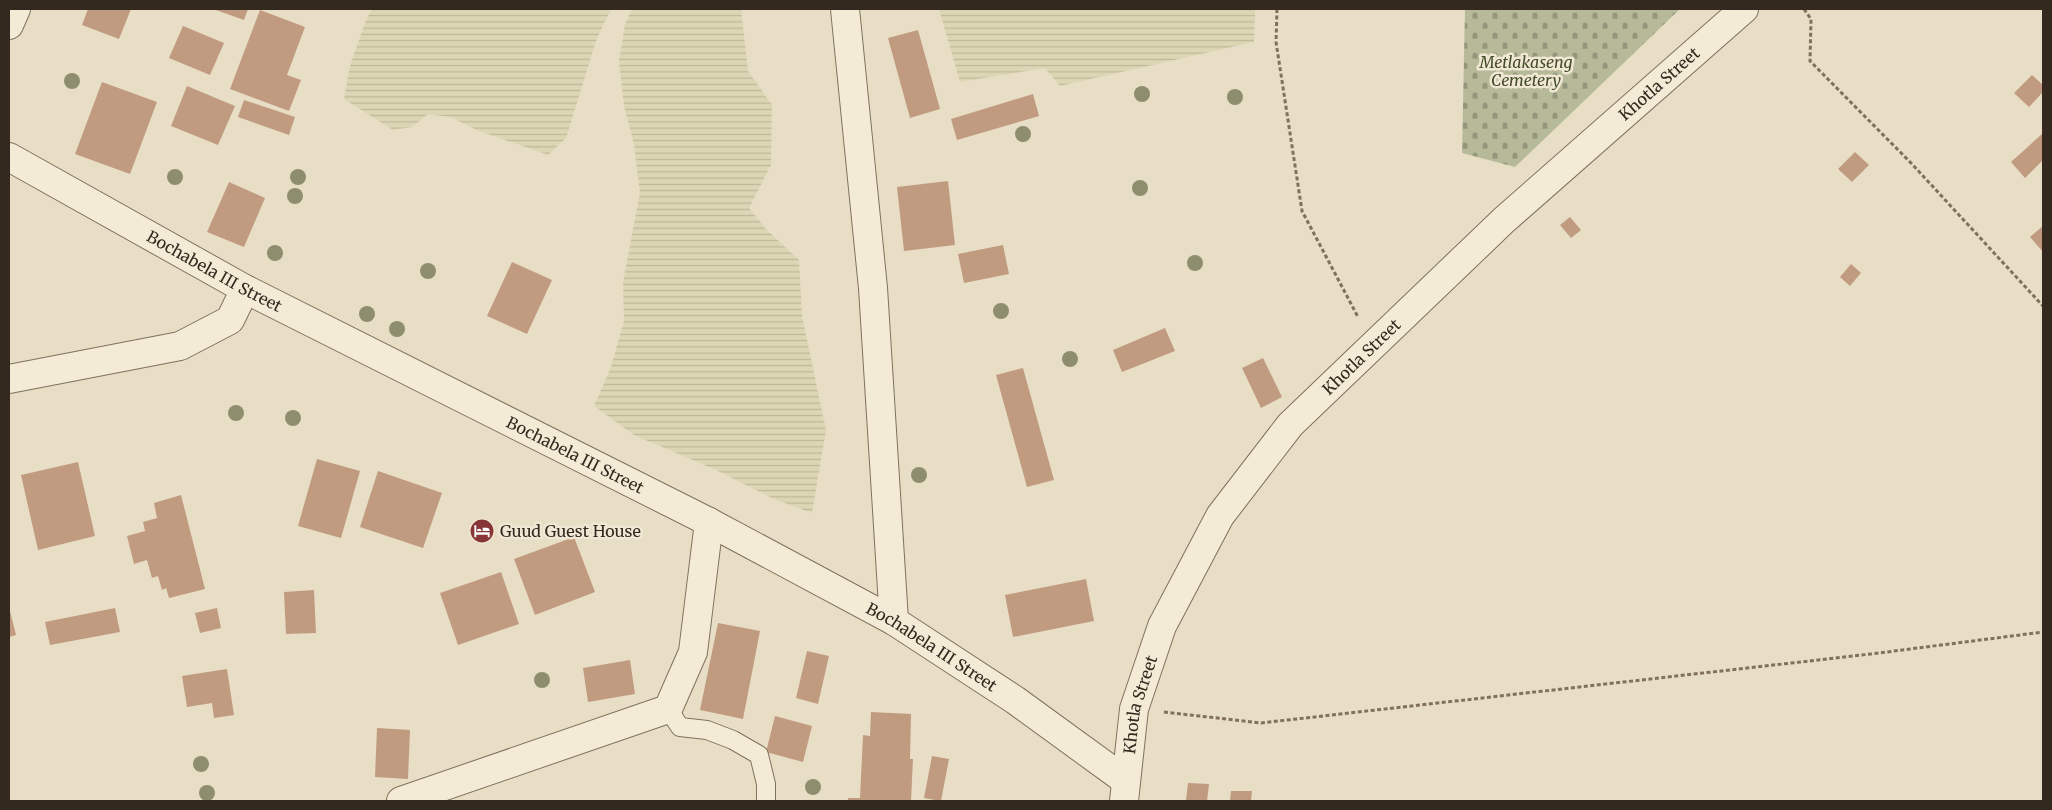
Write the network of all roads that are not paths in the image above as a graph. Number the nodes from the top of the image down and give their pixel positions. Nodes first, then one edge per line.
1 (16, 9) edge
2 (845, 9) edge
3 (1744, 9) edge
4 (9, 25) edge
5 (9, 157) edge
6 (245, 289) junction
7 (9, 379) edge
8 (710, 522) junction
9 (894, 621) junction
10 (668, 708) junction
11 (1125, 790) edge
12 (401, 801) edge
13 (766, 801) edge

1 - 4 street
2 - 9 street
3 - 11 street, Khotla Street
5 - 6 street, Bochabela III Street
6 - 7 street
6 - 8 street, Bochabela III Street
8 - 9 street, Bochabela III Street
8 - 10 street
9 - 11 street, Bochabela III Street
10 - 12 street
10 - 13 lane

